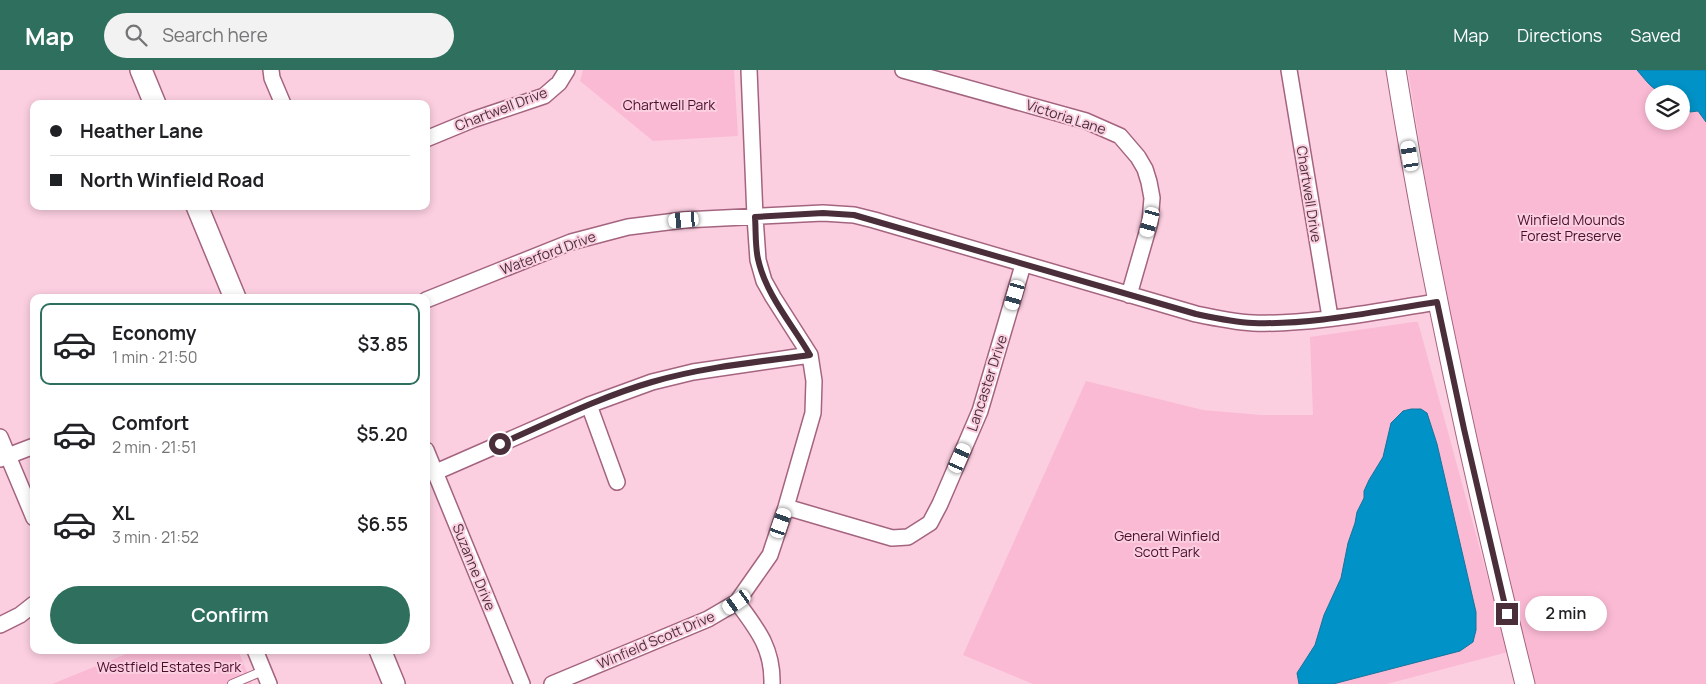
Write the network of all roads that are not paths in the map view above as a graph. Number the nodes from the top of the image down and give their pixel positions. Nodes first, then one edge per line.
1 (141, 70) edge
2 (271, 70) edge
3 (567, 70) edge
4 (749, 70) edge
5 (903, 70) edge
6 (1289, 70) edge
7 (1396, 70) edge
8 (153, 100) edge
9 (281, 100) edge
10 (430, 137) edge
11 (199, 210) edge
12 (755, 217) junction
13 (1024, 265) junction
14 (232, 294) edge
15 (1129, 295) junction
16 (430, 298) edge
17 (1437, 302) junction
18 (1330, 318) junction
19 (810, 355) junction
20 (589, 405) junction
21 (0, 437) edge
22 (30, 448) edge
23 (4, 458) edge
24 (430, 459) edge
25 (436, 472) junction
26 (618, 482) dead end
27 (786, 507) junction
28 (30, 510) edge
29 (737, 602) junction
30 (30, 607) edge
31 (0, 625) edge
32 (257, 654) edge
33 (382, 654) edge
34 (266, 677) edge
35 (232, 684) edge
36 (394, 684) edge
37 (522, 684) edge
38 (552, 684) edge
39 (772, 684) edge
40 (1525, 684) edge

1 - 8 main road
2 - 9 street
3 - 10 street, Chartwell Drive
4 - 12 street, Winfield Scott Drive
5 - 15 street, Victoria Lane
6 - 18 street, Chartwell Drive
7 - 17 street
11 - 14 main road
12 - 13 street, Waterford Drive
12 - 16 street, Waterford Drive
12 - 19 street, Winfield Scott Drive
13 - 15 street, Waterford Drive
13 - 27 street, Lancaster Drive
15 - 18 street, Waterford Drive
17 - 18 street, Waterford Drive
17 - 40 street
19 - 20 street
19 - 27 street, Winfield Scott Drive
20 - 25 street
20 - 26 street
21 - 23 street
22 - 23 street
23 - 28 street
24 - 25 street, Suzanne Drive
25 - 37 street, Suzanne Drive
27 - 29 street, Winfield Scott Drive
29 - 38 street, Winfield Scott Drive
29 - 39 street
30 - 31 street
32 - 34 street
33 - 36 main road
34 - 35 lane

